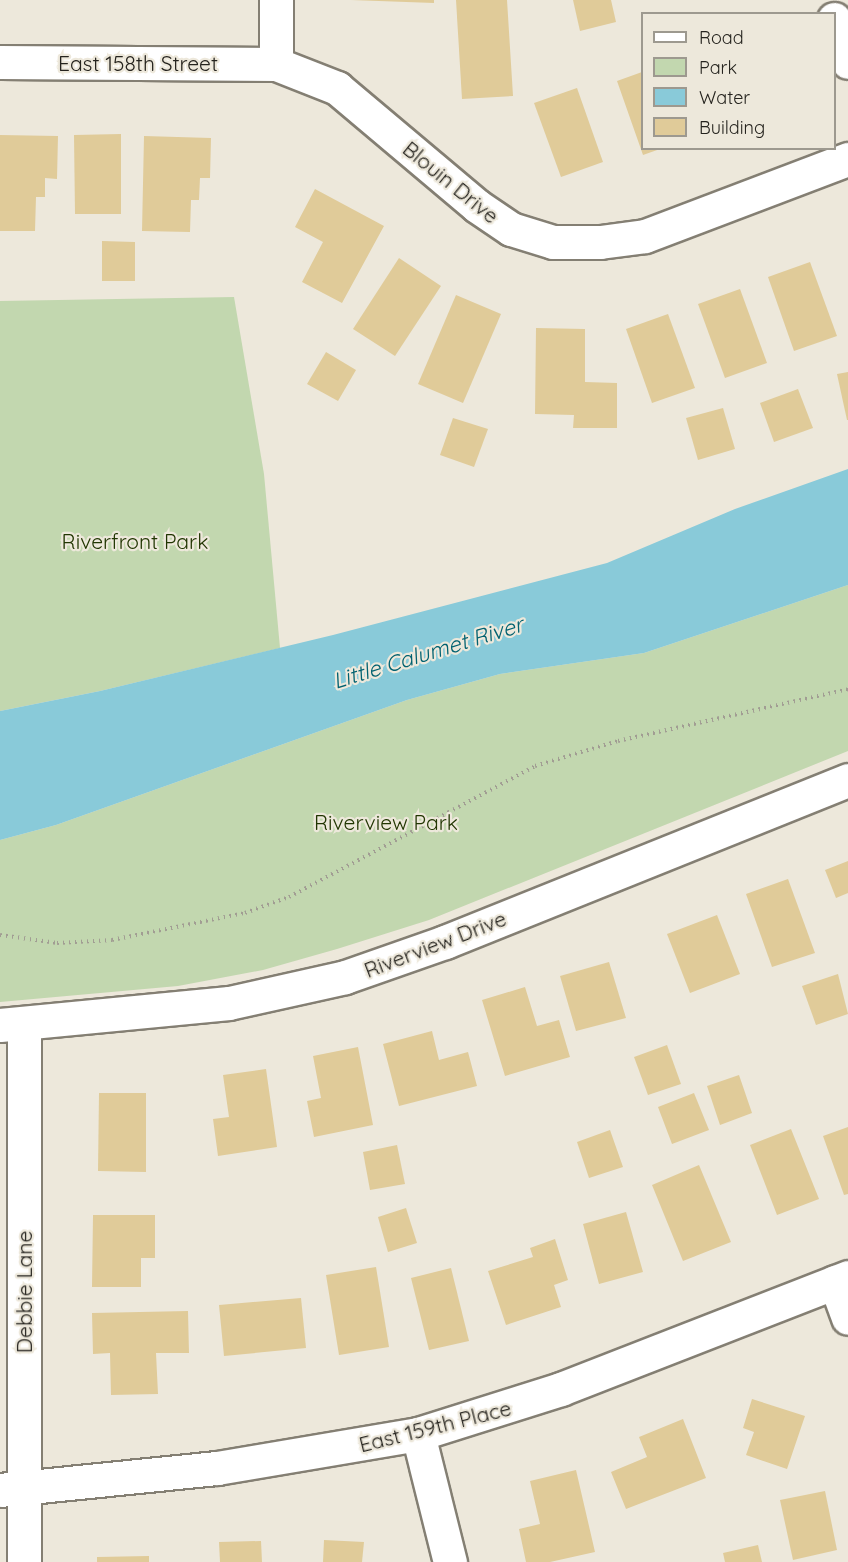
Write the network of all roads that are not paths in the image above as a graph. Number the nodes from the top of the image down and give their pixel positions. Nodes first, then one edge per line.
1 (276, 0) edge
2 (836, 25) edge
3 (0, 62) edge
4 (848, 62) edge
5 (276, 63) junction
6 (848, 159) edge
7 (848, 780) edge
8 (12, 1024) edge
9 (842, 1280) edge
10 (848, 1318) edge
11 (418, 1434) junction
12 (12, 1489) edge
13 (24, 1562) edge
14 (450, 1562) edge

1 - 5 street
2 - 4 street
3 - 5 street, East 158th Street
5 - 6 street, Blouin Drive
7 - 8 street, Riverview Drive
8 - 12 street, Debbie Lane
9 - 10 street
9 - 11 street, East 159th Place
11 - 12 street, East 159th Place
11 - 14 street
12 - 13 street, Debbie Lane

